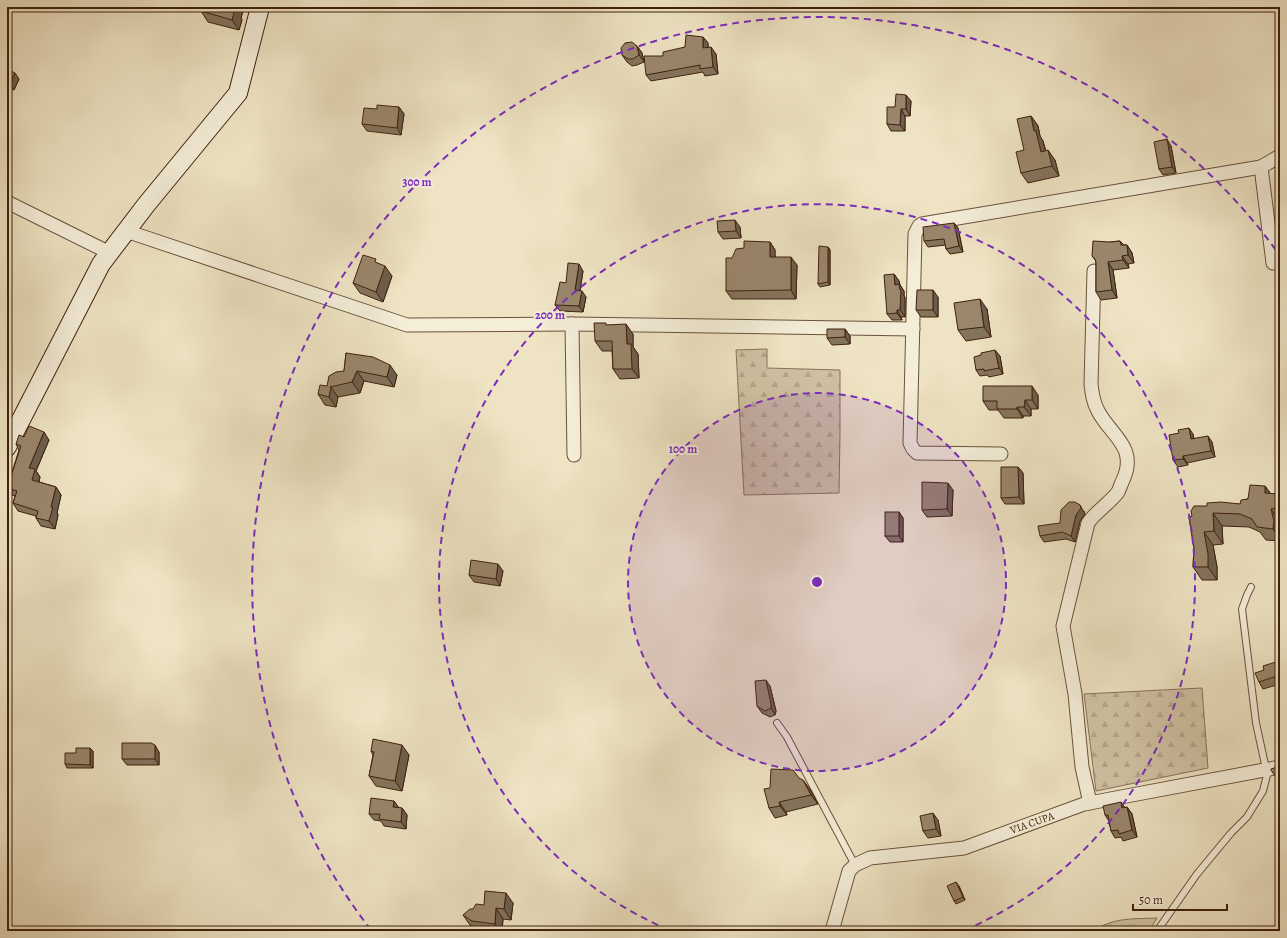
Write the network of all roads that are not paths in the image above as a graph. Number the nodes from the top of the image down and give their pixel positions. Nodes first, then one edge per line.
1 (260, 7) edge
2 (1280, 156) edge
3 (1261, 167) junction
4 (7, 202) edge
5 (126, 231) junction
6 (110, 253) junction
7 (1274, 263) dead end
8 (1094, 271) edge
9 (572, 324) junction
10 (913, 329) junction
11 (7, 447) edge
12 (1001, 454) dead end
13 (574, 456) dead end
14 (1251, 587) dead end
15 (777, 723) dead end
16 (1280, 767) edge
17 (1266, 769) junction
18 (1090, 803) junction
19 (855, 865) junction
20 (832, 931) edge
21 (1158, 931) edge

1 - 5 street
2 - 3 street
3 - 7 street
3 - 10 street
4 - 6 street
5 - 6 street
5 - 9 street
6 - 11 street
8 - 18 street
9 - 10 street
9 - 13 street
10 - 12 street
14 - 17 lane
15 - 19 lane
16 - 17 street, VIA CUPA
17 - 18 street, VIA CUPA
17 - 21 lane
18 - 19 street, VIA CUPA
19 - 20 street

